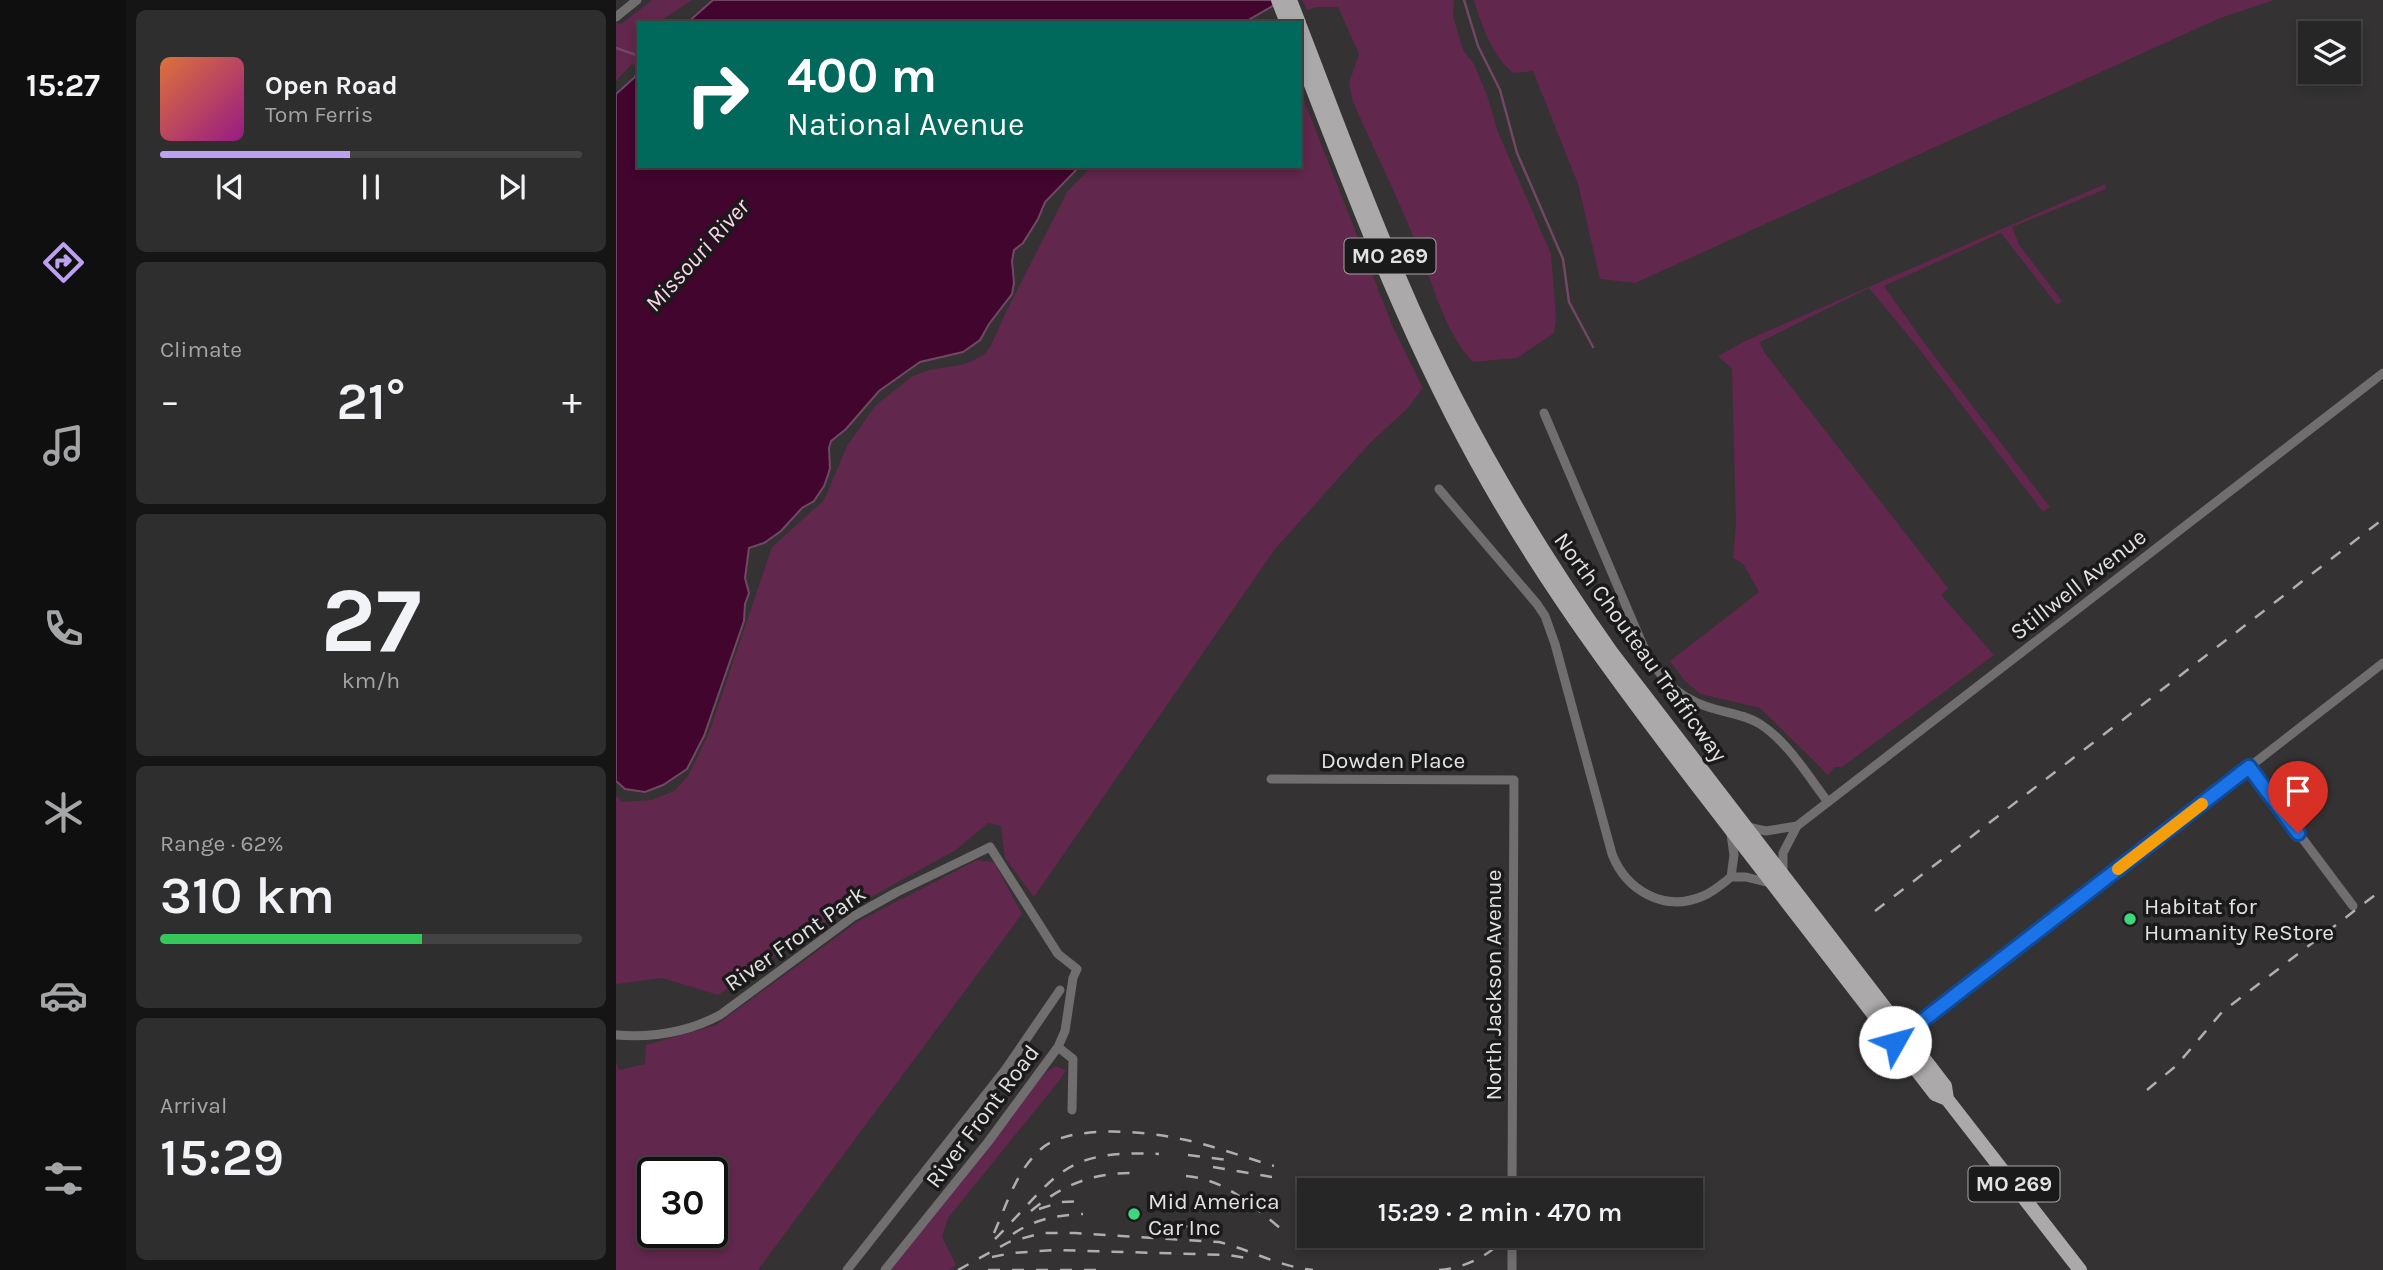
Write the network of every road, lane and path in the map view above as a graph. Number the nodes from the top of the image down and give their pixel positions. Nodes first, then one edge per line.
1 (637, 0) edge
2 (1278, 0) edge
3 (1290, 0) edge
4 (616, 17) edge
5 (1286, 21) edge
6 (1299, 21) edge
7 (1302, 29) edge
8 (1302, 61) edge
9 (2383, 373) edge
10 (1544, 413) dead end
11 (1494, 482) junction
12 (1439, 489) dead end
13 (2383, 663) edge
14 (2249, 767) junction
15 (1271, 779) dead end
16 (1514, 780) joint
17 (1828, 802) junction
18 (1797, 826) junction
19 (1747, 827) junction
20 (1730, 829) junction
21 (990, 847) joint
22 (1783, 873) junction
23 (1731, 877) junction
24 (1770, 883) junction
25 (2353, 906) dead end
26 (1059, 989) dead end
27 (616, 1035) edge
28 (1900, 1038) junction
29 (1058, 1047) junction
30 (1072, 1110) dead end
31 (1512, 1178) edge
32 (1512, 1248) edge
33 (847, 1270) edge
34 (885, 1270) edge
35 (1512, 1270) edge
36 (2080, 1270) edge

1 - 4 street
2 - 5 main road
3 - 6 main road, North Chouteau Trafficway / MO 269
7 - 11 main road, North Chouteau Trafficway / MO 269
8 - 11 main road, North Chouteau Trafficway / MO 269
9 - 17 street, Stillwell Avenue
10 - 17 street, North Chouteau Trafficway
11 - 19 main road, North Chouteau Trafficway / MO 269
11 - 20 main road, North Chouteau Trafficway / MO 269
12 - 23 street
13 - 14 street
14 - 25 street
14 - 28 street
15 - 16 street, Dowden Place
16 - 31 street, North Jackson Avenue
17 - 18 street, Stillwell Avenue
18 - 19 street
18 - 22 street, Stillwell Avenue
19 - 22 main road, North Chouteau Trafficway / MO 269
20 - 23 street
20 - 24 main road, North Chouteau Trafficway / MO 269
21 - 27 street, River Front Park
21 - 29 street, River Front Road
22 - 28 main road, North Chouteau Trafficway / MO 269
23 - 24 street
24 - 28 main road, North Chouteau Trafficway / MO 269
26 - 33 street, River Front Road
28 - 36 main road, North Chouteau Trafficway / MO 269
29 - 30 street
29 - 34 street, River Front Road
32 - 35 street

